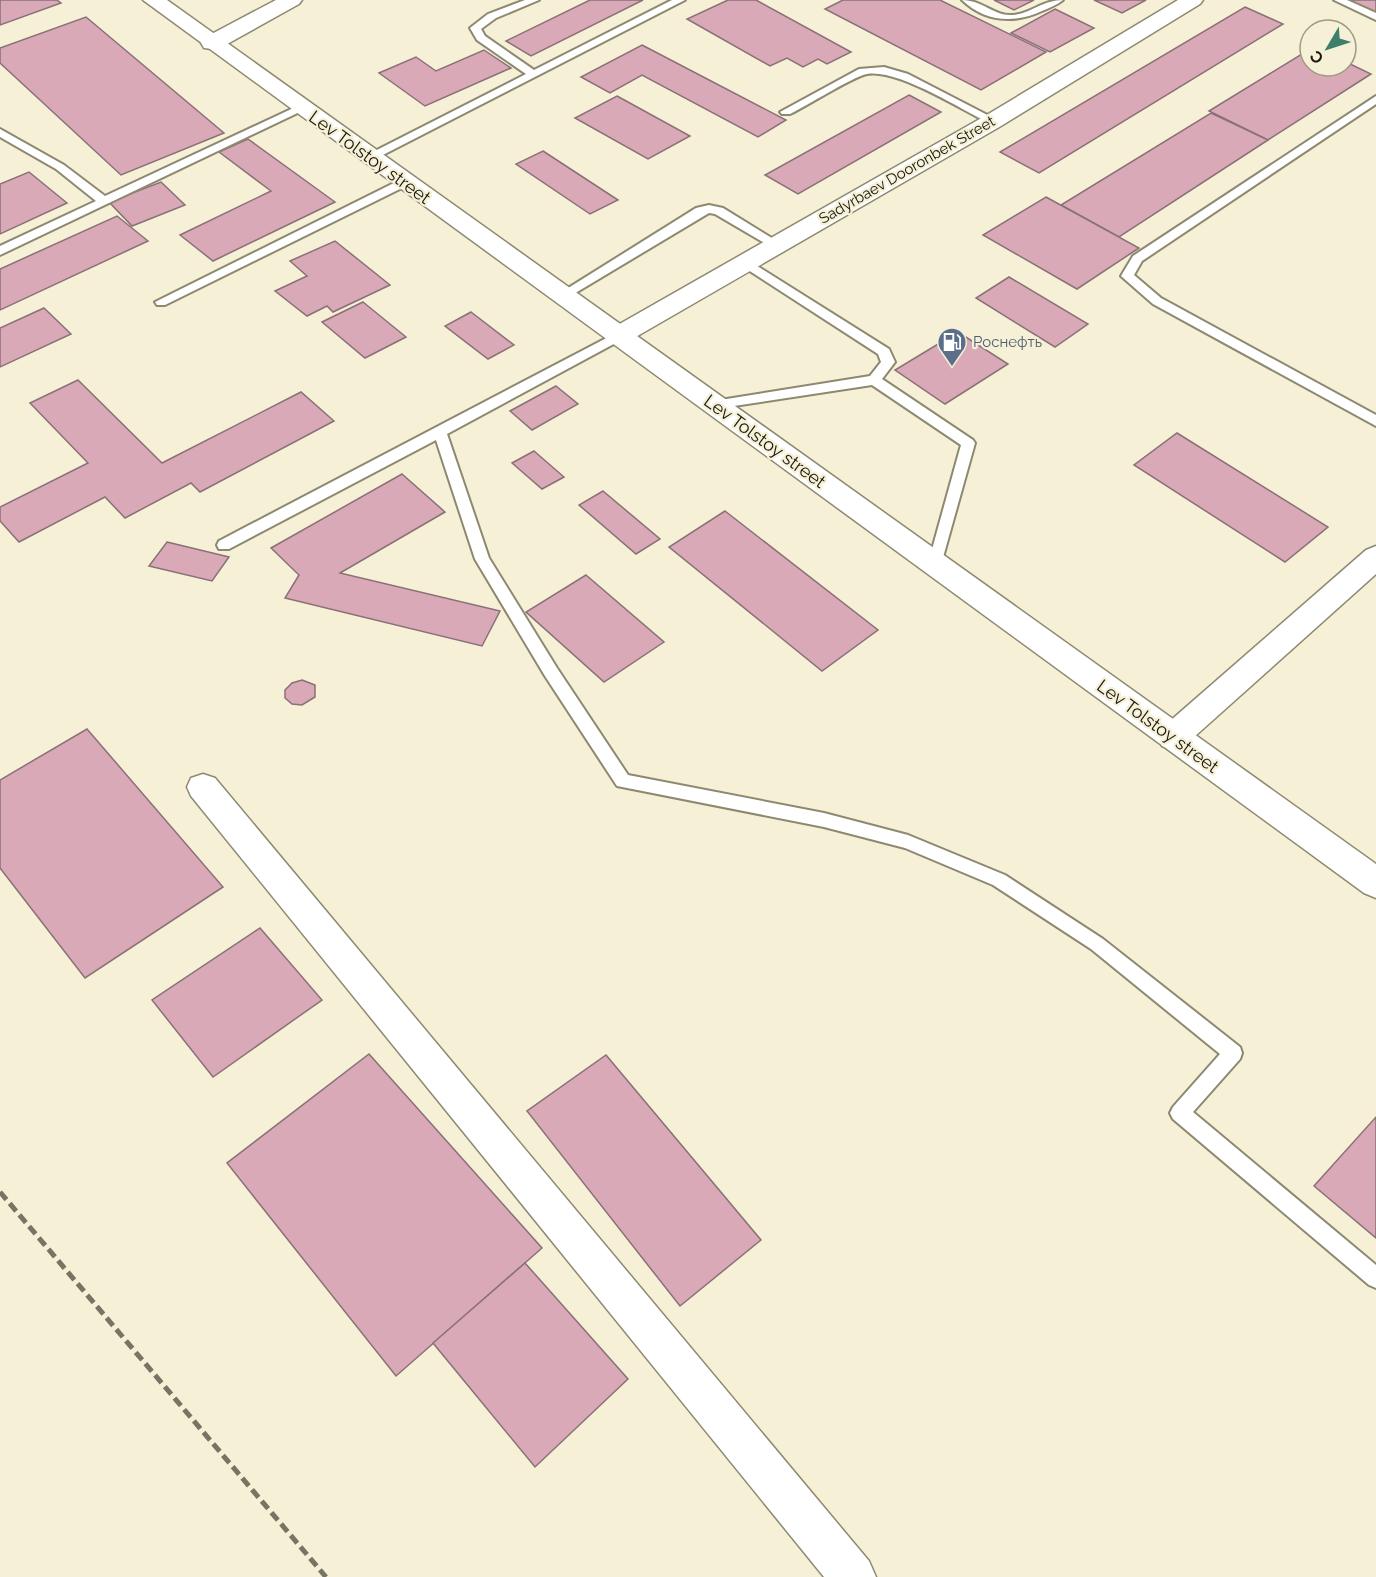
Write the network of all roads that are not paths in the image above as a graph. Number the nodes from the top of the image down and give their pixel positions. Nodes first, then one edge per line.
1 (153, 0) edge
2 (292, 0) edge
3 (534, 0) edge
4 (680, 0) edge
5 (967, 0) edge
6 (1058, 0) edge
7 (1193, 0) edge
8 (1339, 0) edge
9 (1376, 17) edge
10 (212, 42) junction
11 (533, 74) junction
12 (1376, 99) edge
13 (302, 108) junction
14 (786, 112) dead end
15 (993, 121) junction
16 (0, 132) edge
17 (371, 157) junction
18 (404, 182) junction
19 (105, 202) junction
20 (777, 245) junction
21 (0, 251) edge
22 (746, 263) junction
23 (562, 295) junction
24 (161, 302) dead end
25 (618, 336) junction
26 (874, 380) junction
27 (714, 405) junction
28 (1376, 421) edge
29 (440, 432) junction
30 (224, 545) dead end
31 (1376, 557) edge
32 (934, 564) junction
33 (1173, 737) junction
34 (203, 787) dead end
35 (1376, 883) edge
36 (1376, 1278) edge
37 (853, 1577) edge

1 - 10 main road, Lev Tolstoy street
2 - 10 main road
3 - 11 lane
4 - 11 lane
5 - 6 lane
7 - 15 main road, Sadyrbaev Dooronbek Street
8 - 9 lane
10 - 13 main road, Lev Tolstoy street
11 - 17 lane
12 - 28 lane
13 - 17 main road, Lev Tolstoy street
13 - 19 lane
14 - 15 lane
15 - 20 main road, Sadyrbaev Dooronbek Street
16 - 19 lane
17 - 18 main road, Lev Tolstoy street
18 - 23 main road, Lev Tolstoy street
18 - 24 lane
19 - 21 lane
20 - 22 main road, Sadyrbaev Dooronbek Street
20 - 23 lane
22 - 25 main road, Sadyrbaev Dooronbek Street
22 - 26 lane
23 - 25 main road, Lev Tolstoy street
25 - 27 main road, Lev Tolstoy street
25 - 29 lane
26 - 27 lane
26 - 32 lane
27 - 32 main road, Lev Tolstoy street
29 - 30 lane
29 - 36 lane
31 - 33 main road
32 - 33 main road, Lev Tolstoy street
33 - 35 main road, Lev Tolstoy street
34 - 37 main road

